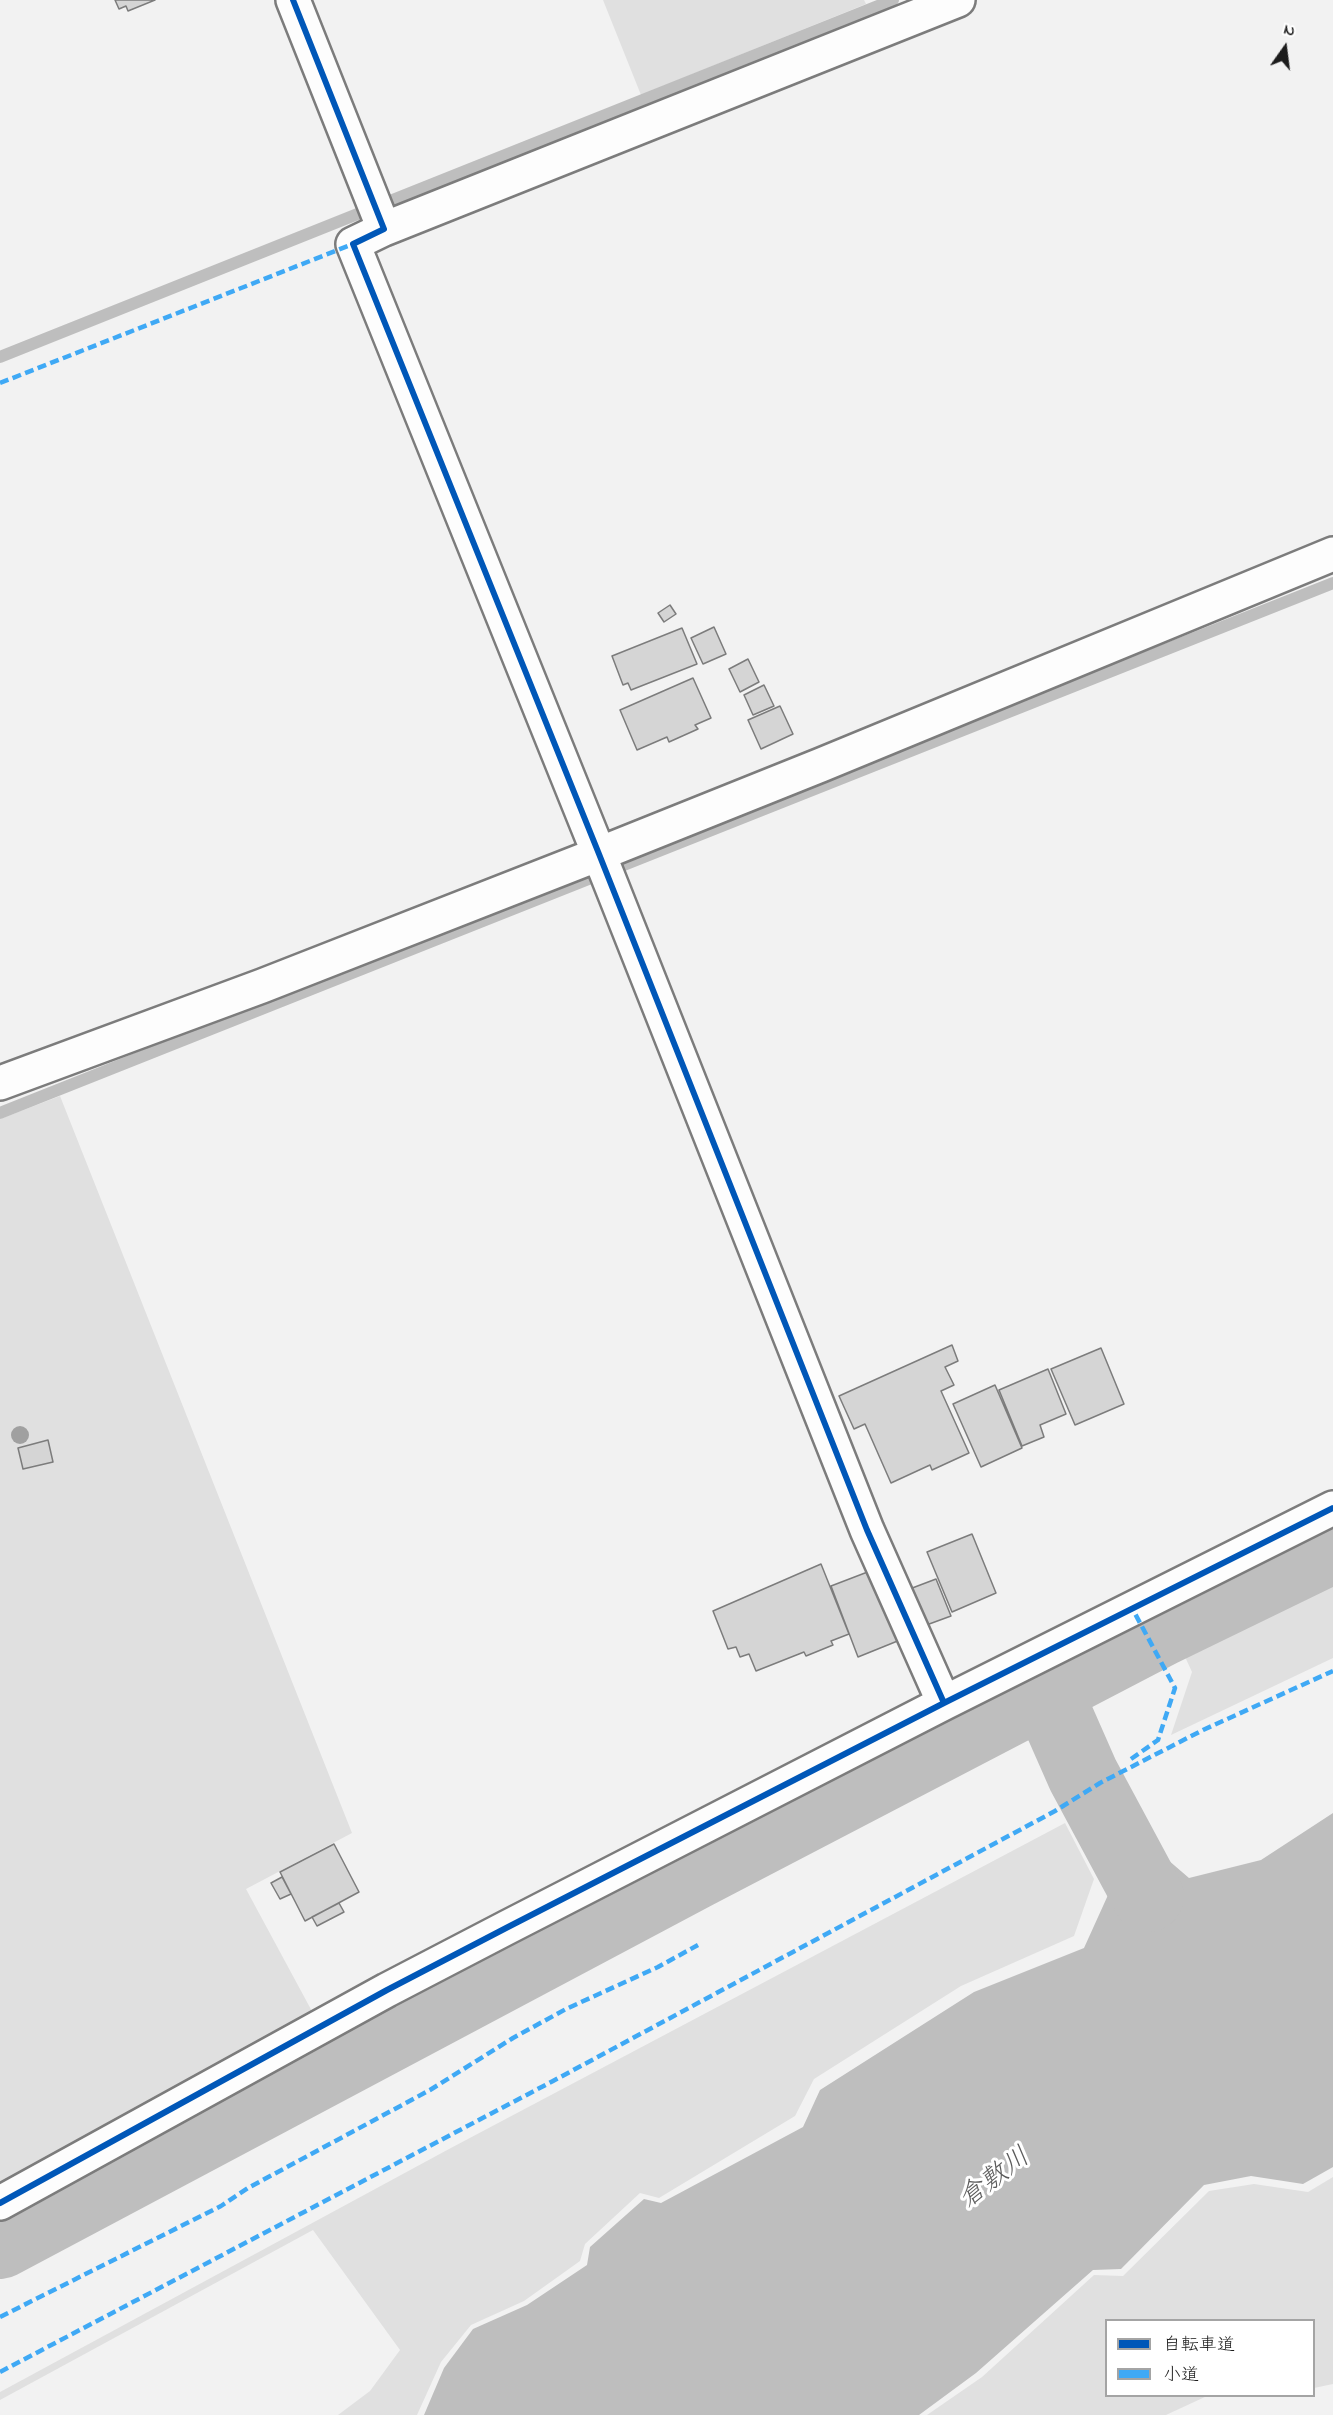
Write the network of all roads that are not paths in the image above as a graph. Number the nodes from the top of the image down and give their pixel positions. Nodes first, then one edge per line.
1 (293, 0) edge
2 (958, 0) edge
3 (378, 214) junction
4 (1333, 554) edge
5 (604, 866) junction
6 (0, 1083) edge
7 (1333, 1508) edge
8 (944, 1703) junction
9 (0, 2203) edge

1 - 3 street
2 - 3 street
3 - 5 street
4 - 5 street
5 - 6 street
5 - 8 street
7 - 8 street
8 - 9 street

